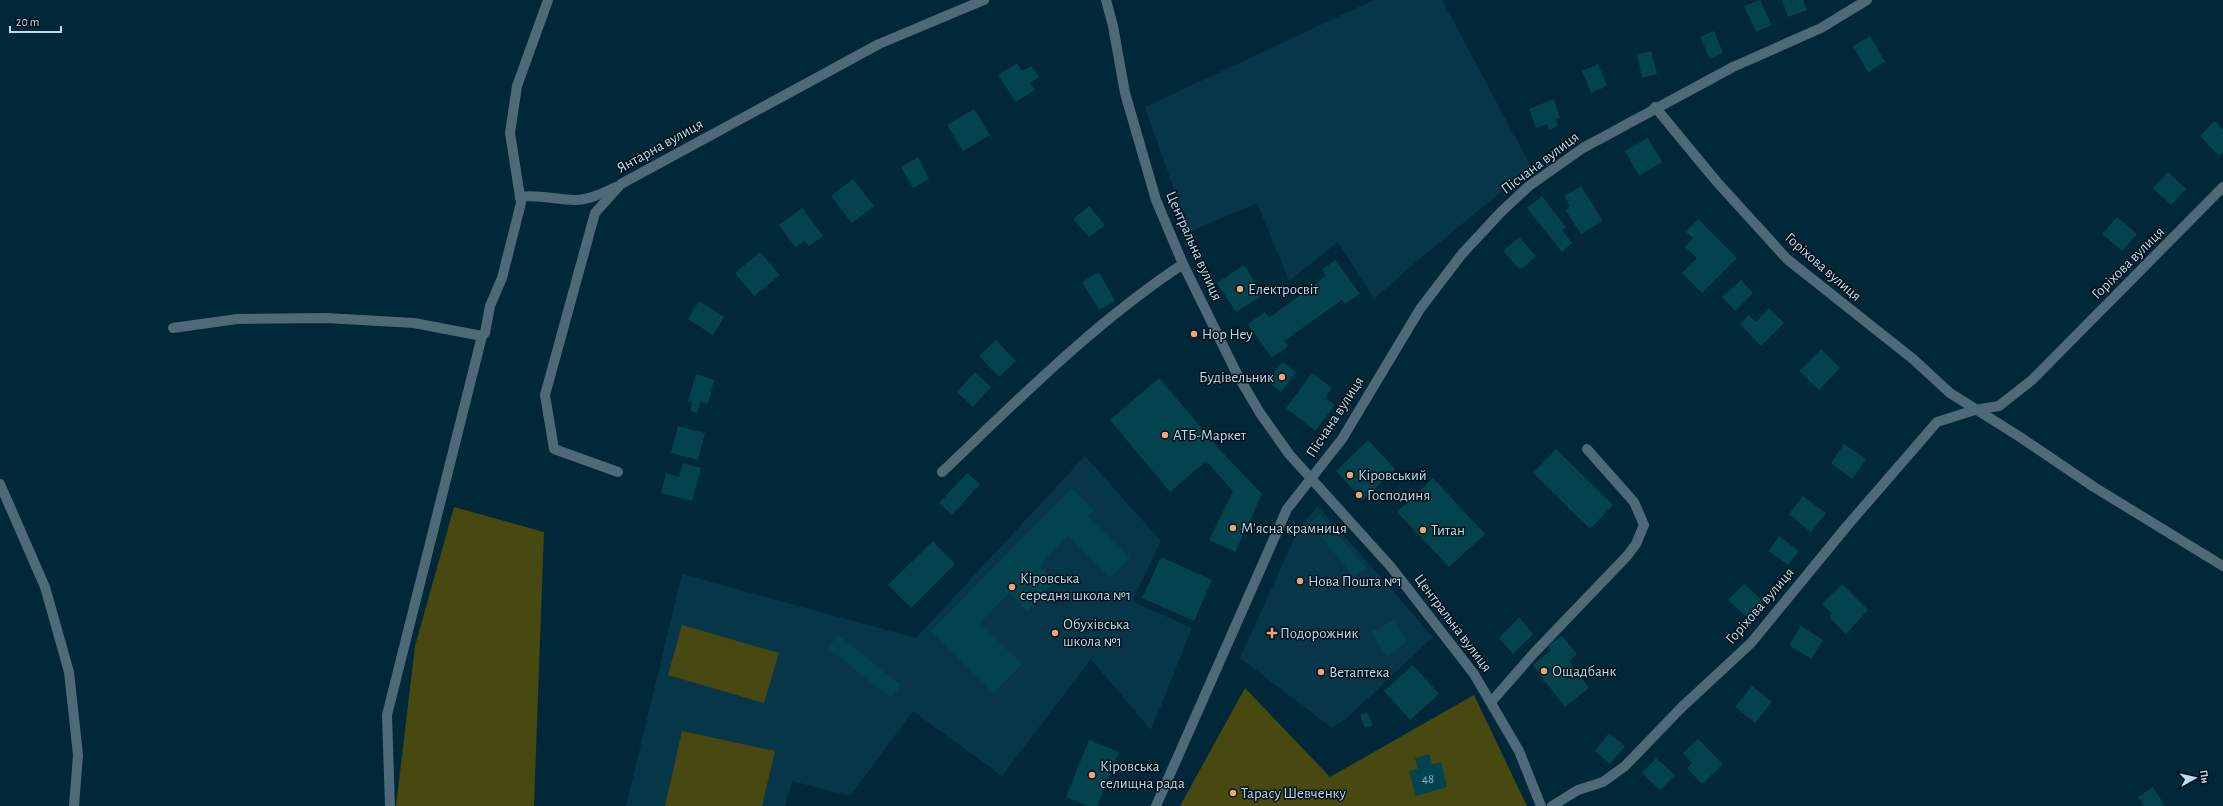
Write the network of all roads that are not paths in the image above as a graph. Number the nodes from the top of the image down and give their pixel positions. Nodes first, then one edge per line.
1 (548, 0) edge
2 (984, 0) edge
3 (1106, 0) edge
4 (1867, 0) edge
5 (1655, 107) junction
6 (621, 184) junction
7 (2223, 187) edge
8 (520, 197) junction
9 (1184, 264) junction
10 (173, 328) dead end
11 (482, 336) junction
12 (1975, 410) junction
13 (1587, 449) dead end
14 (618, 472) dead end
15 (942, 472) dead end
16 (1312, 478) junction
17 (0, 484) edge
18 (2223, 566) edge
19 (1492, 701) junction
20 (74, 806) edge
21 (390, 806) edge
22 (1156, 806) edge
23 (1541, 806) edge
24 (1552, 806) edge

1 - 8 street
2 - 6 street, Янтарна вулиця
3 - 9 street, Центральна вулиця
4 - 5 street, Пісчана вулиця
5 - 12 street, Горіхова вулиця
5 - 16 street, Пісчана вулиця
6 - 8 street
6 - 14 street, Янтарна вулиця
7 - 12 street, Горіхова вулиця
8 - 11 street
9 - 15 street
9 - 16 street, Центральна вулиця
10 - 11 street
11 - 21 street
12 - 18 street, Горіхова вулиця
12 - 24 street, Горіхова вулиця
13 - 19 street
16 - 19 street, Центральна вулиця
16 - 22 street
17 - 20 street
19 - 23 street, Центральна вулиця

